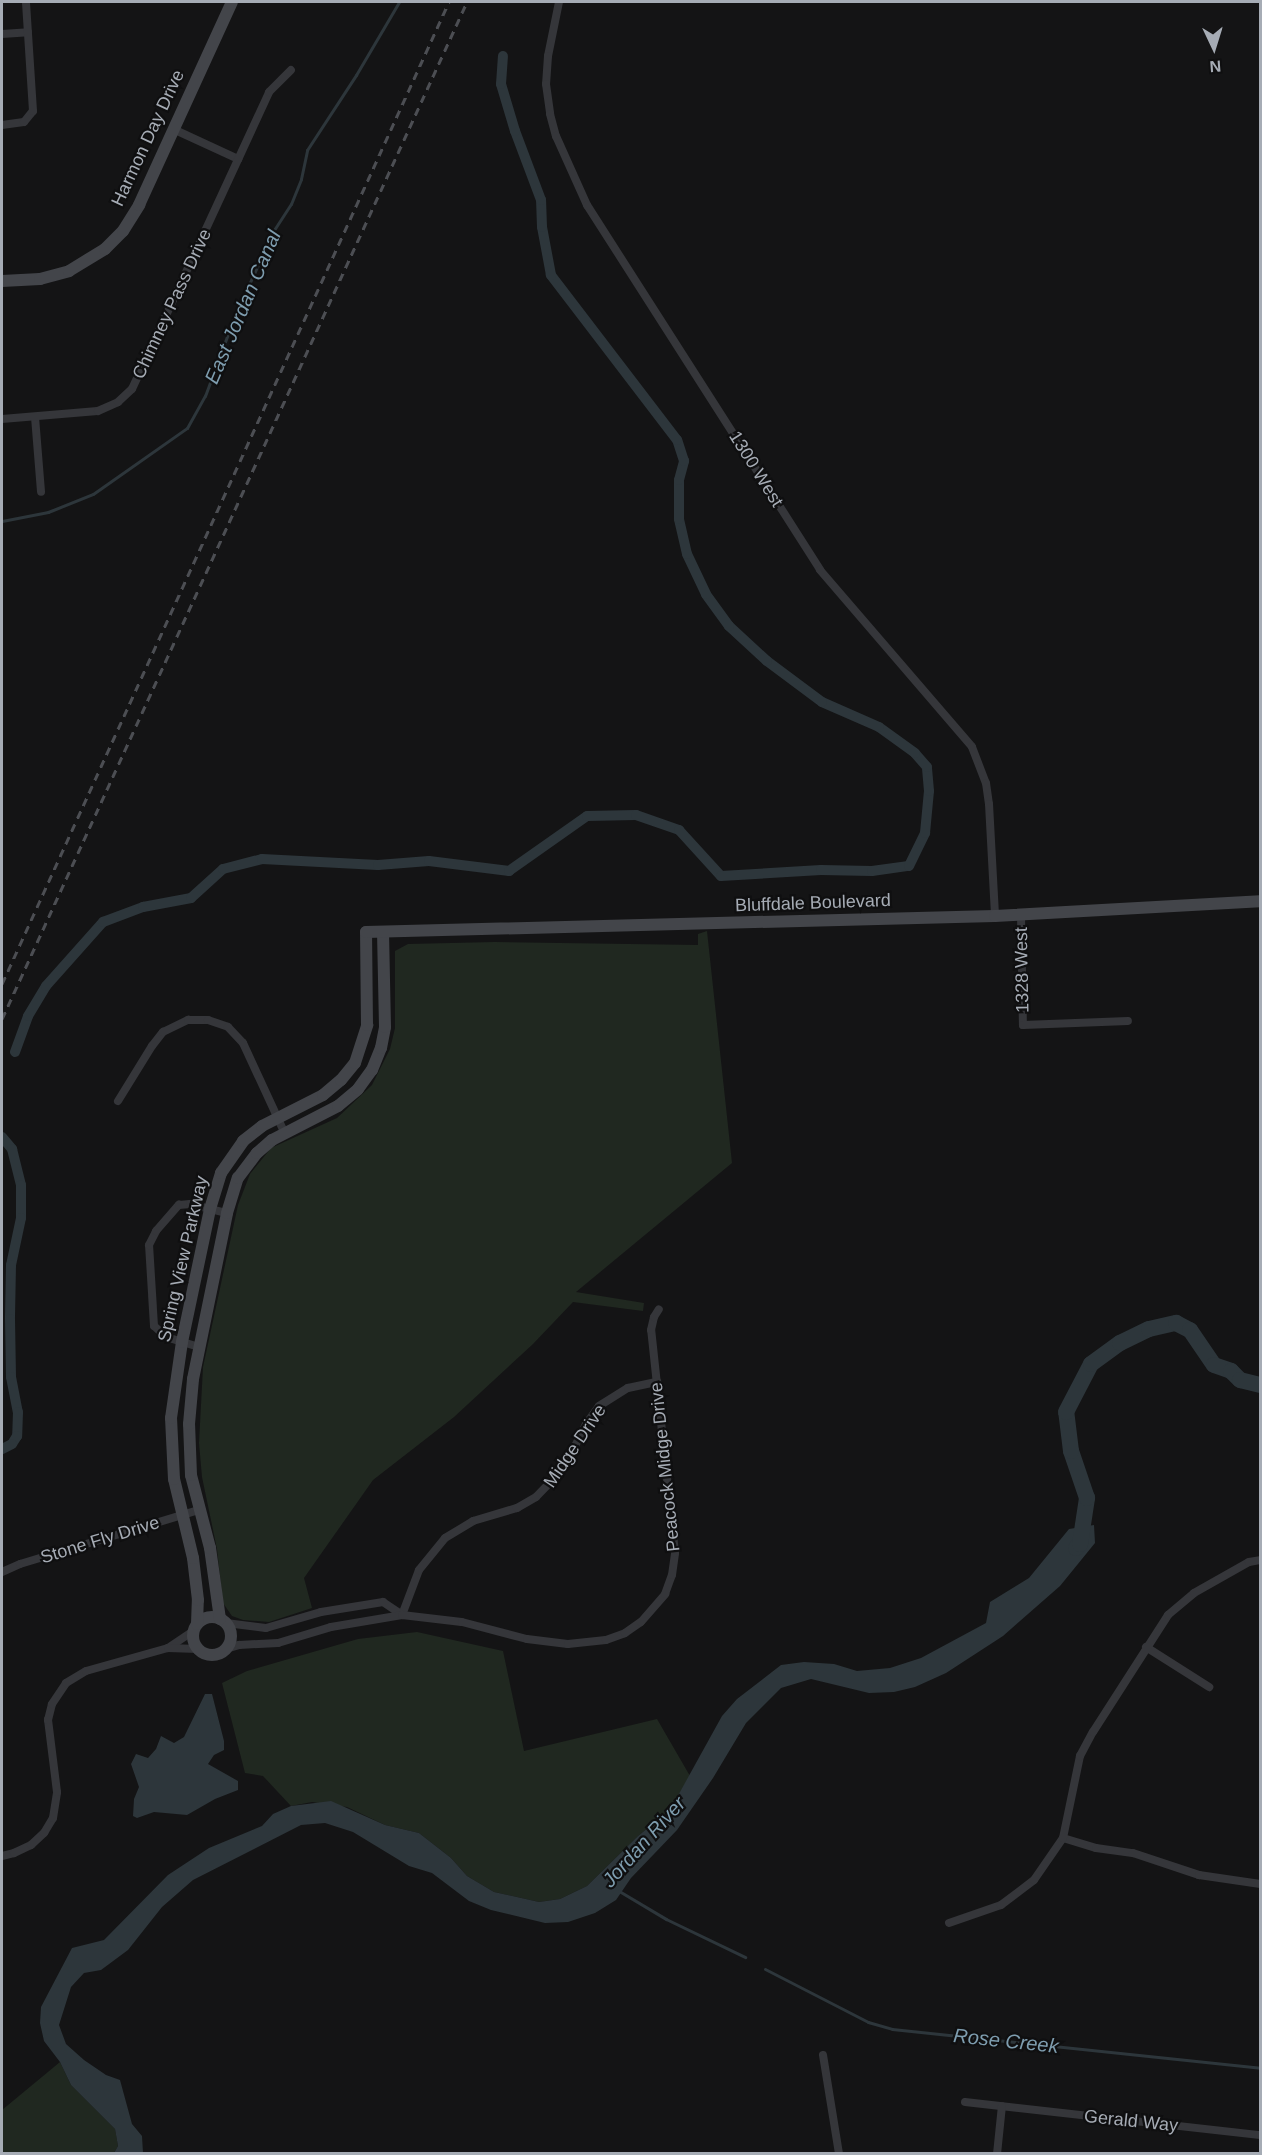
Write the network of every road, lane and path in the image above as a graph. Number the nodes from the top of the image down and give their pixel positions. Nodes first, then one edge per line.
1 (26, 2) edge
2 (232, 2) edge
3 (559, 2) edge
4 (28, 32) junction
5 (2, 34) edge
6 (291, 70) dead end
7 (2, 125) edge
8 (173, 129) junction
9 (238, 159) junction
10 (2, 281) edge
11 (35, 417) junction
12 (2, 419) edge
13 (41, 492) dead end
14 (1260, 901) edge
15 (1021, 915) junction
16 (995, 916) junction
17 (366, 932) joint
18 (383, 932) junction
19 (1128, 1021) dead end
20 (118, 1101) dead end
21 (277, 1118) junction
22 (285, 1134) junction
23 (210, 1209) junction
24 (227, 1213) junction
25 (659, 1309) dead end
26 (182, 1342) junction
27 (199, 1347) junction
28 (657, 1382) junction
29 (199, 1510) junction
30 (182, 1515) junction
31 (1260, 1560) edge
32 (2, 1572) edge
33 (402, 1615) junction
34 (223, 1621) junction
35 (195, 1627) junction
36 (1146, 1647) junction
37 (168, 1648) junction
38 (198, 1649) junction
39 (226, 1649) junction
40 (1209, 1687) dead end
41 (1063, 1838) junction
42 (2, 1856) edge
43 (1260, 1884) edge
44 (949, 1923) dead end
45 (823, 2055) dead end
46 (965, 2102) dead end
47 (1002, 2106) junction
48 (1260, 2135) edge
49 (839, 2154) edge
50 (997, 2154) edge

1 - 4 street
2 - 8 street, Harmon Day Drive
3 - 16 street, 1300 West
4 - 5 street
4 - 7 street
6 - 9 street, Chimney Pass Drive
8 - 9 street
8 - 10 street, Harmon Day Drive
9 - 11 street, Chimney Pass Drive
11 - 12 street, Chimney Pass Drive
11 - 13 street
14 - 15 street, Bluffdale Boulevard
15 - 16 street, Bluffdale Boulevard
15 - 19 street, 1328 West
16 - 18 street, Bluffdale Boulevard
17 - 18 street, Bluffdale Boulevard
17 - 21 street, Spring View Parkway
18 - 22 street, Spring View Parkway
20 - 21 street
21 - 22 street
21 - 23 street, Spring View Parkway
22 - 24 street, Spring View Parkway
23 - 24 street
23 - 26 street, Spring View Parkway
23 - 26 street
24 - 27 street, Spring View Parkway
25 - 28 street, Peacock Midge Drive
26 - 27 street
26 - 30 street, Spring View Parkway
27 - 29 street, Spring View Parkway
28 - 33 street, Midge Drive
28 - 33 street, Peacock Midge Drive
29 - 30 street, Stone Fly Drive
29 - 34 street, Spring View Parkway
30 - 32 street, Stone Fly Drive
30 - 35 street, Spring View Parkway
31 - 36 street
33 - 34 street, Peacock Midge Drive
33 - 39 street, Peacock Midge Drive
34 - 35 street
34 - 39 street
35 - 37 street
35 - 38 street
36 - 40 street
36 - 41 street
37 - 38 street
37 - 42 street
38 - 39 street
41 - 43 street
41 - 44 street
45 - 49 street
46 - 47 street, Gerald Way
47 - 48 street, Gerald Way
47 - 50 street

